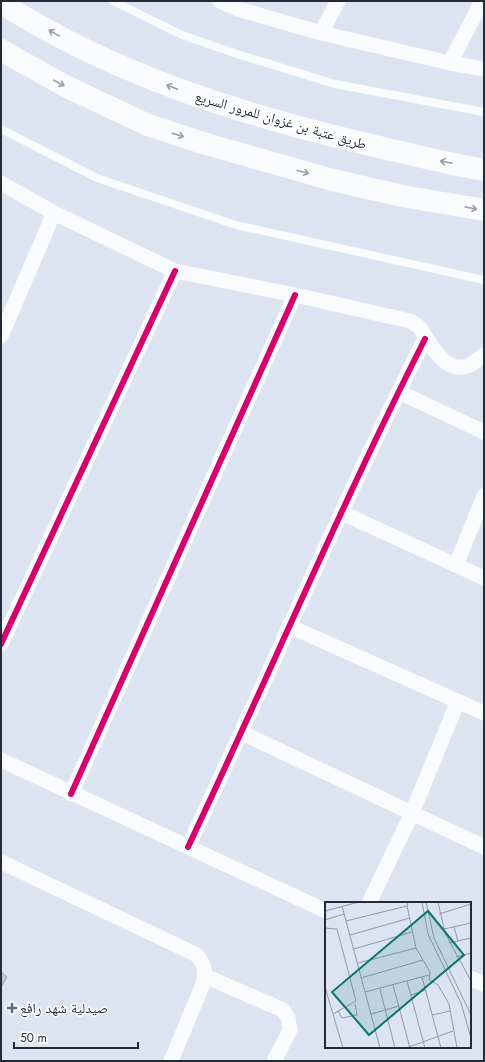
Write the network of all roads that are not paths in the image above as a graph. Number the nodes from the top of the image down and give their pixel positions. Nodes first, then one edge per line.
1 (113, 1) edge
2 (220, 1) edge
3 (338, 1) edge
4 (482, 1) edge
5 (1, 3) edge
6 (321, 33) junction
7 (1, 50) edge
8 (450, 63) junction
9 (484, 69) edge
10 (484, 112) edge
11 (1, 130) edge
12 (484, 170) edge
13 (1, 184) edge
14 (484, 210) edge
15 (54, 213) junction
16 (175, 271) junction
17 (484, 280) edge
18 (295, 295) junction
19 (1, 336) edge
20 (425, 339) junction
21 (484, 355) edge
22 (399, 392) junction
23 (484, 432) edge
24 (484, 496) edge
25 (342, 513) junction
26 (456, 565) junction
27 (484, 578) edge
28 (289, 626) junction
29 (1, 644) edge
30 (458, 701) junction
31 (484, 713) edge
32 (242, 733) junction
33 (1, 760) edge
34 (71, 794) junction
35 (412, 813) junction
36 (188, 847) junction
37 (484, 847) edge
38 (1, 862) edge
39 (369, 902) edge
40 (325, 911) edge
41 (205, 976) junction
42 (471, 978) edge
43 (484, 984) edge
44 (171, 1061) edge
45 (274, 1061) edge

1 - 10 lane
2 - 6 street
3 - 6 street
4 - 8 street
12 -> 5 highway, طريق عتبة بن غزوان للمرور السريع
6 - 8 street
7 -> 14 highway
8 - 9 street
11 - 17 lane
13 - 15 street
15 - 16 street
15 - 19 street
16 - 18 street
16 - 29 street
18 - 20 street
18 - 34 street
20 - 21 street
20 - 22 street
22 - 23 street
22 - 25 street
24 - 26 street
25 - 26 street
25 - 28 street
26 - 27 street
28 - 30 street
28 - 32 street
30 - 31 street
30 - 35 street
32 - 35 street
32 - 36 street
33 - 34 street
34 - 36 street
35 - 37 street
35 - 39 street
36 - 40 street
38 - 41 street
41 - 44 street
41 - 45 street
42 - 43 street

